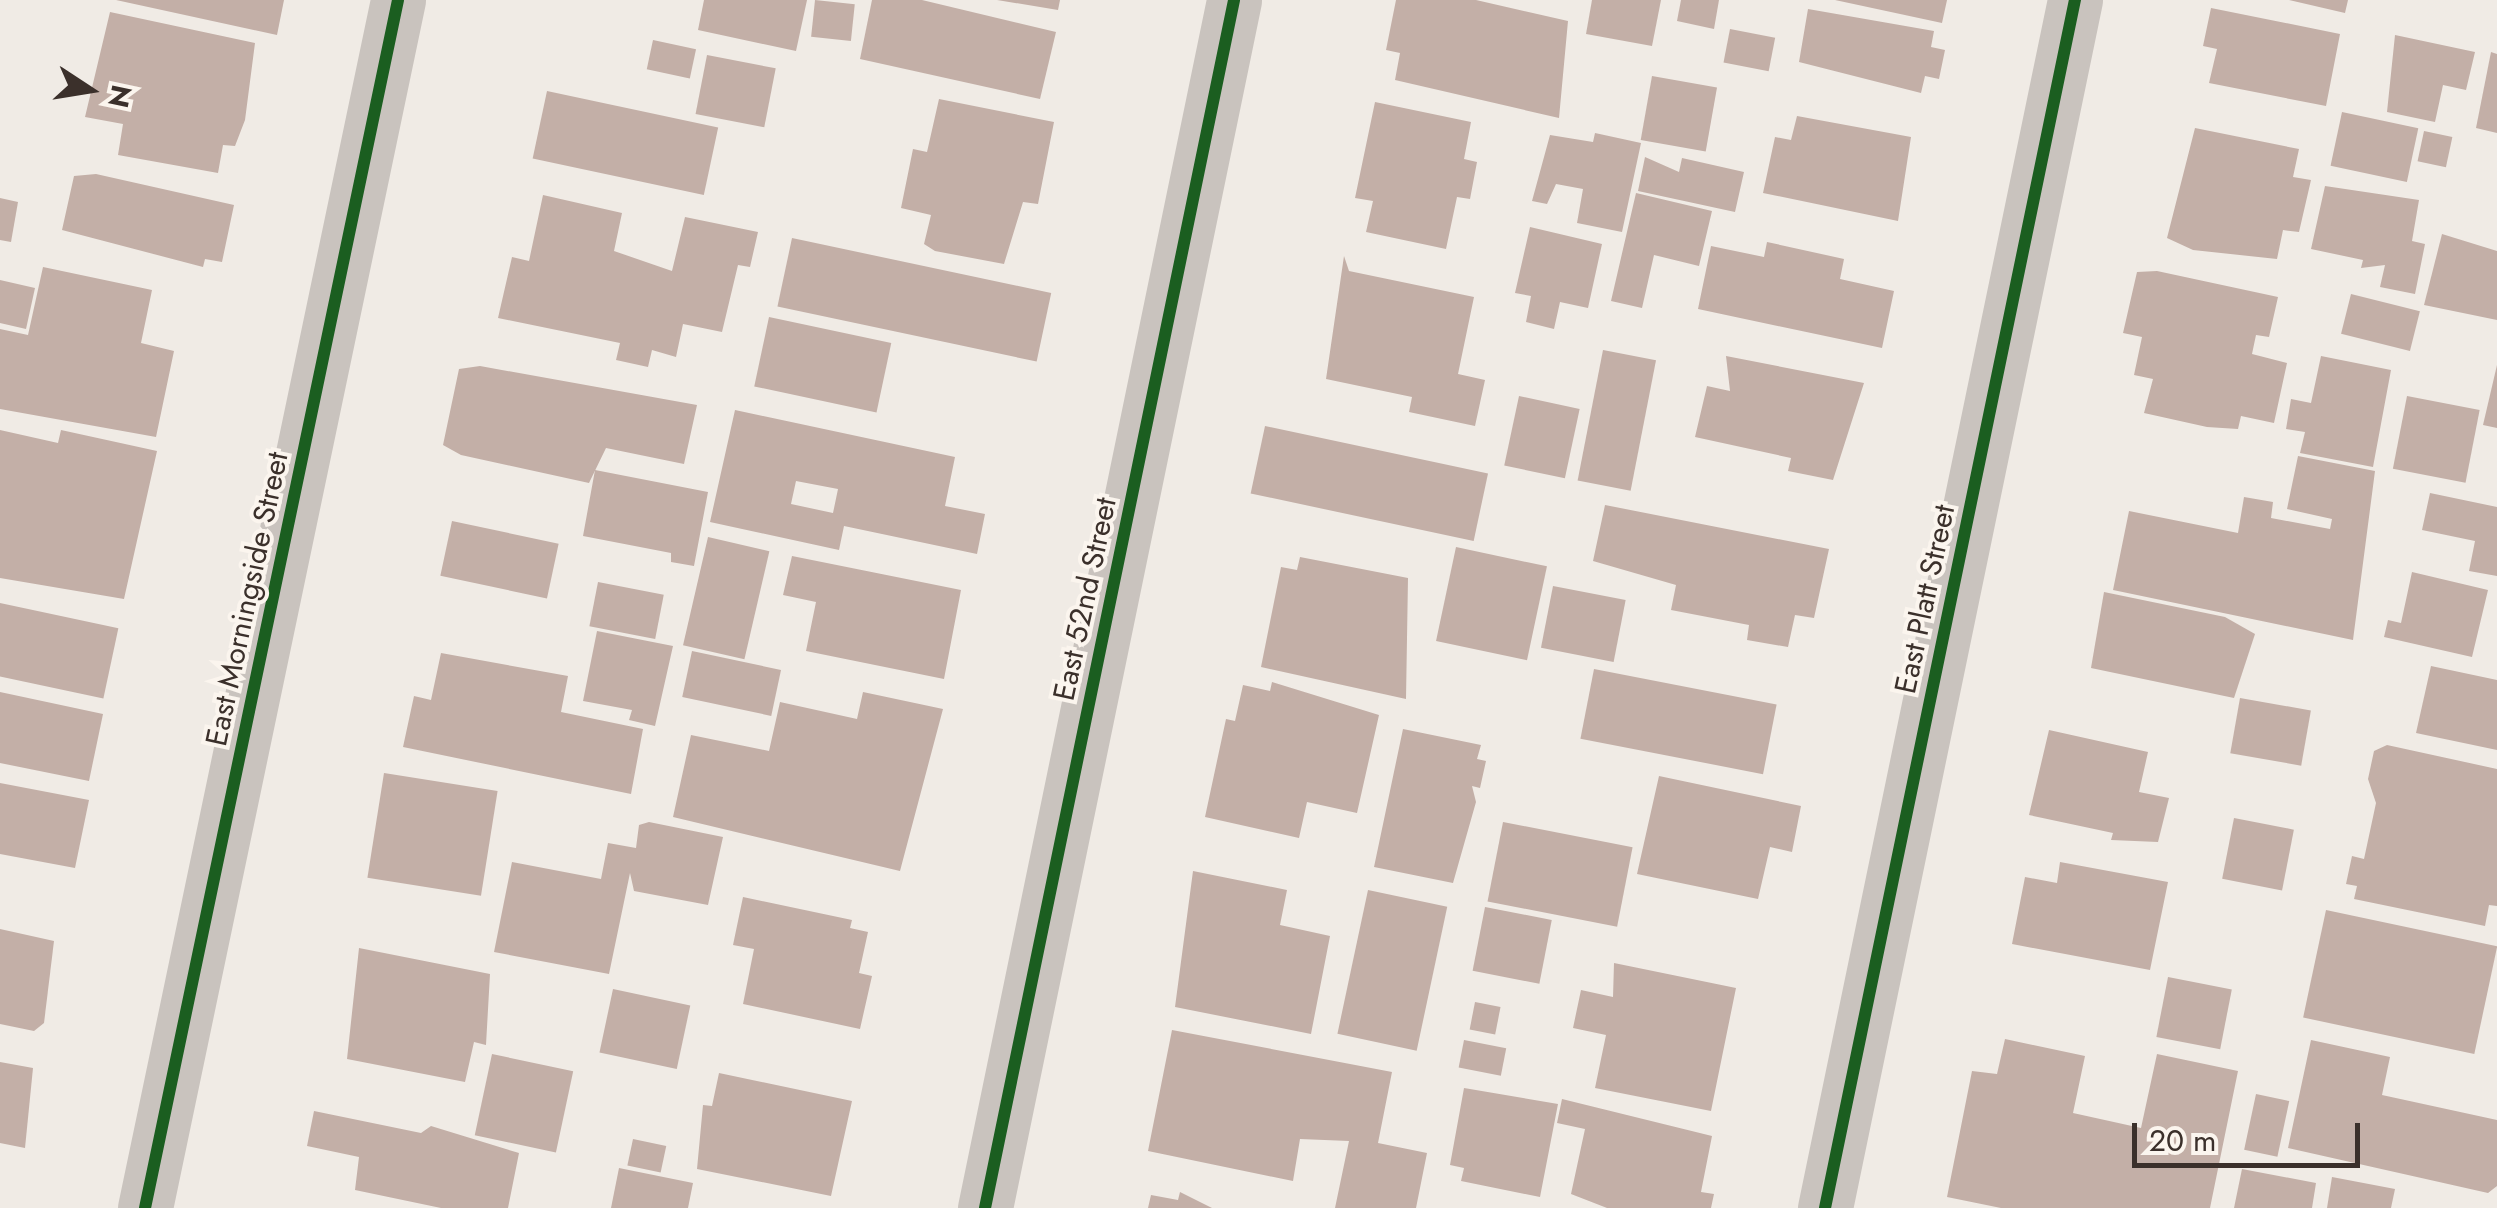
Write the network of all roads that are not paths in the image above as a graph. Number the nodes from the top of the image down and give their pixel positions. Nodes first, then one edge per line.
1 (398, 0) edge
2 (1234, 0) edge
3 (2075, 0) edge
4 (145, 1208) edge
5 (985, 1208) edge
6 (1825, 1208) edge

1 - 4 street, East Morningside Street
2 - 5 street, East 52nd Street
3 - 6 street, East Platt Street

